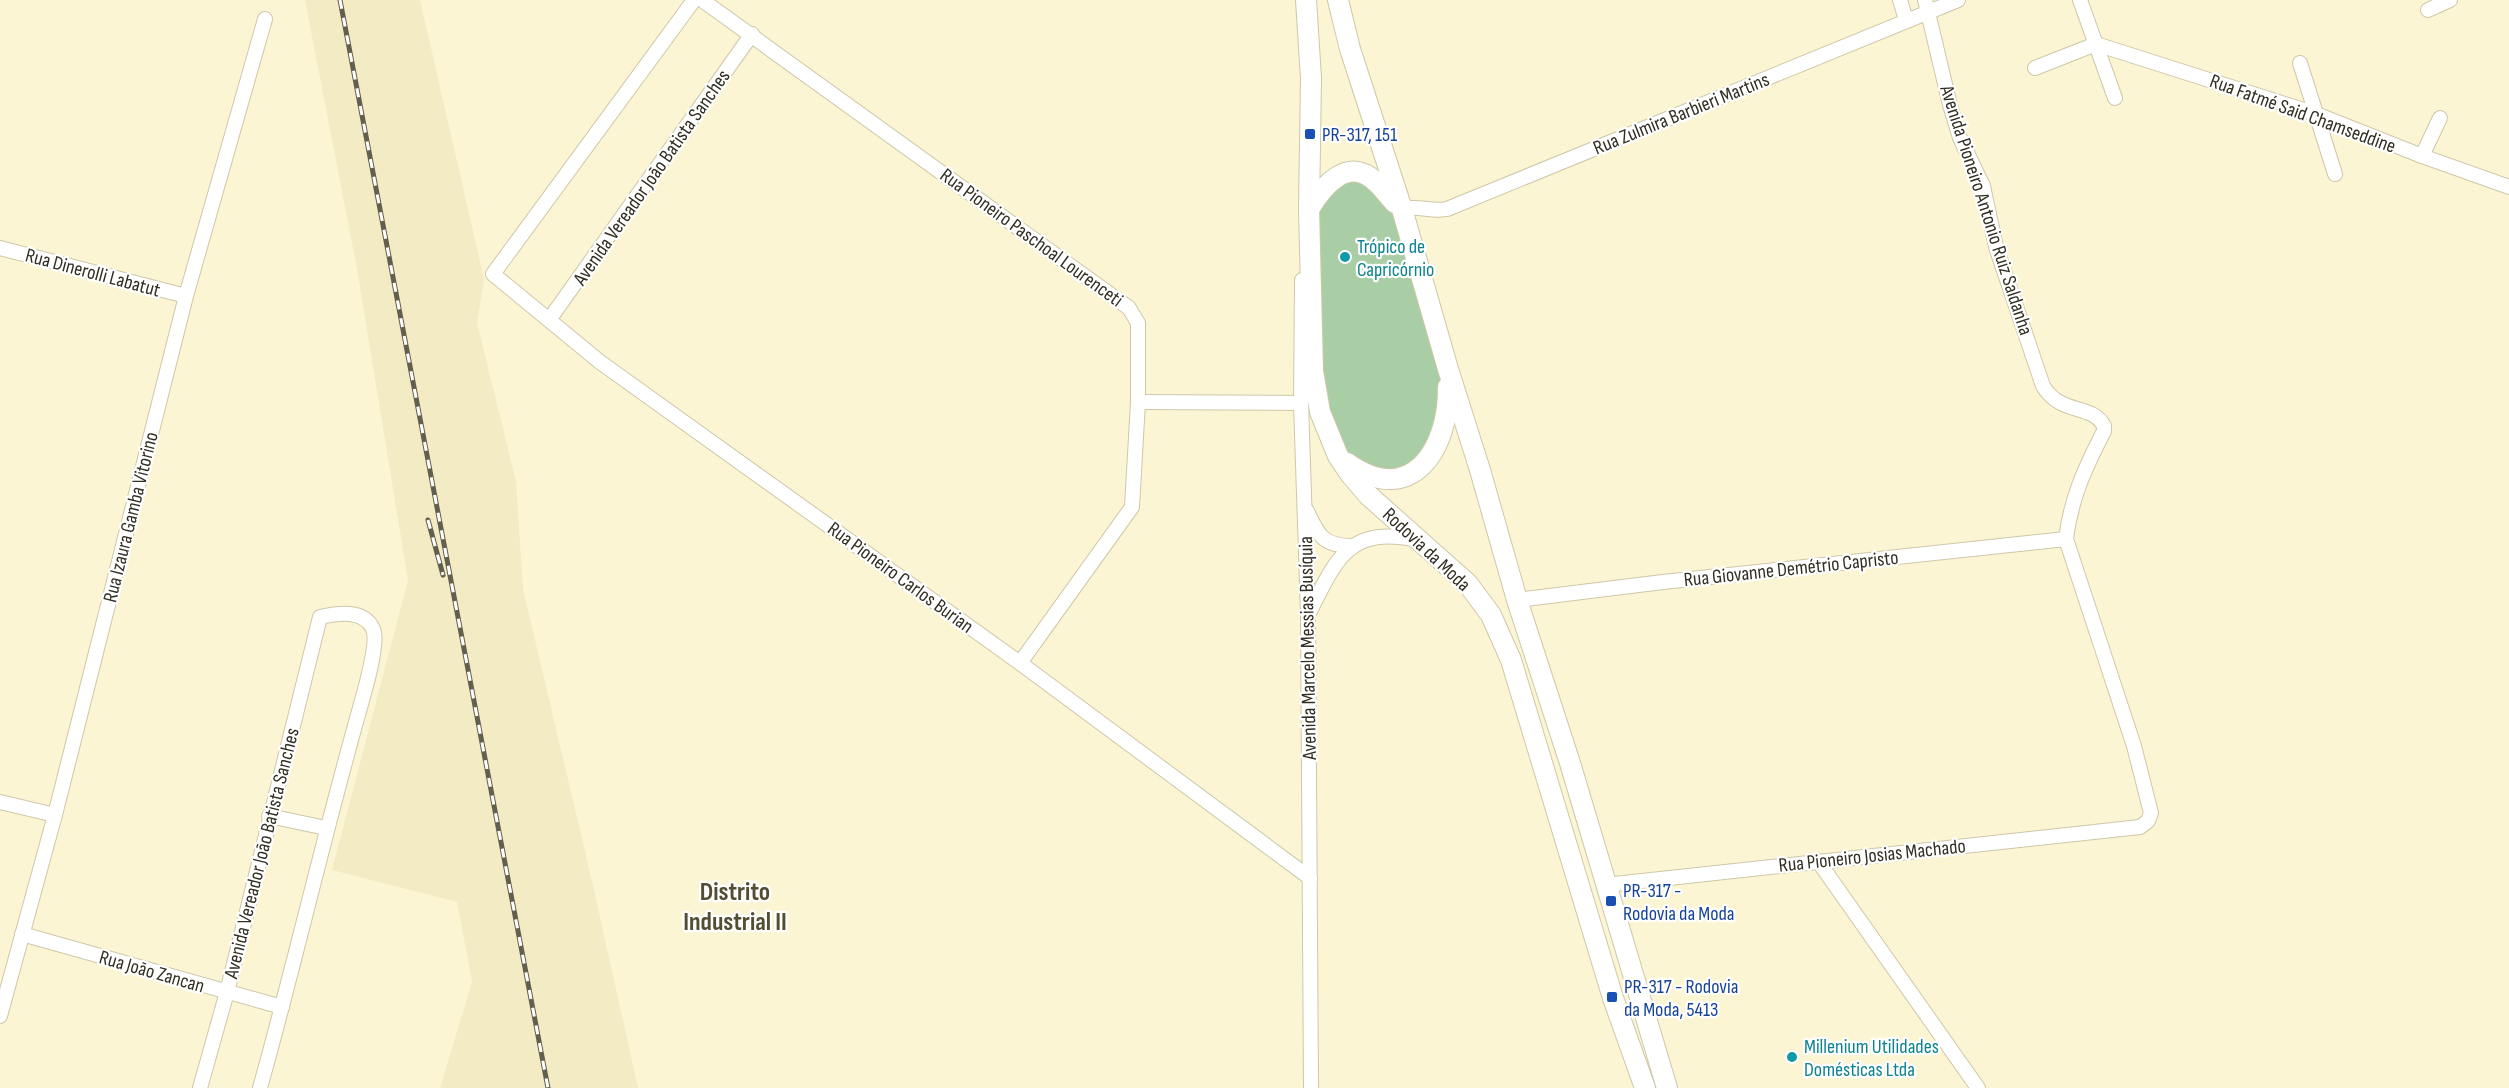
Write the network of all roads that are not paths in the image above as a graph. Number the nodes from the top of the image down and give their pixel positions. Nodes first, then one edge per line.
1 (694, 0) edge
2 (702, 0) edge
3 (1306, 0) edge
4 (1338, 0) edge
5 (1900, 0) edge
6 (1958, 0) edge
7 (2080, 0) edge
8 (2450, 0) edge
9 (1927, 6) edge
10 (2428, 10) dead end
11 (265, 19) dead end
12 (1906, 20) junction
13 (752, 34) junction
14 (2096, 44) junction
15 (2300, 63) dead end
16 (2035, 68) dead end
17 (2115, 98) dead end
18 (2316, 114) junction
19 (2439, 118) dead end
20 (2422, 156) junction
21 (2335, 174) dead end
22 (2509, 187) edge
23 (1309, 209) junction
24 (1401, 209) junction
25 (0, 248) edge
26 (186, 297) junction
27 (549, 320) junction
28 (1448, 369) junction
29 (1138, 402) junction
30 (1301, 403) junction
31 (1338, 456) junction
32 (1304, 503) junction
33 (1417, 540) junction
34 (2066, 540) junction
35 (1352, 546) junction
36 (1517, 600) junction
37 (1308, 615) junction
38 (1020, 663) junction
39 (0, 802) edge
40 (55, 815) junction
41 (269, 816) junction
42 (2140, 826) joint
43 (326, 828) junction
44 (1818, 861) junction
45 (1310, 878) junction
46 (1605, 885) junction
47 (22, 934) junction
48 (226, 992) junction
49 (282, 1006) junction
50 (0, 1016) edge
51 (200, 1088) edge
52 (260, 1088) edge
53 (1311, 1088) edge
54 (1645, 1088) edge
55 (1667, 1088) edge
56 (1978, 1088) edge

1 - 27 street, Rua Pioneiro Carlos Burian
2 - 13 street, Rua Pioneiro Paschoal Lourenceti
3 - 23 highway, Rodovia da Moda
4 - 24 highway
5 - 12 street
6 - 9 street, Rua Zulmira Barbieri Martins
7 - 14 street
8 - 10 street
9 - 12 street, Rua Zulmira Barbieri Martins
9 - 34 street, Avenida Pioneiro Antonio Ruiz Saldanha
11 - 26 street, Rua Izaura Gamba Vitorino
12 - 24 street, Rua Zulmira Barbieri Martins
13 - 27 street, Avenida Vereador João Batista Sanches
13 - 29 street, Rua Pioneiro Paschoal Lourenceti
14 - 16 street
14 - 17 street
14 - 18 street, Rua Fatmé Said Chamseddine
15 - 18 street
18 - 20 street, Rua Fatmé Said Chamseddine
18 - 21 street
19 - 20 street
20 - 22 street, Rua Fatmé Said Chamseddine
23 - 24 highway
23 - 30 street, Avenida Marcelo Messias Busíquia
23 - 31 highway, Rodovia da Moda
24 - 28 highway
25 - 26 street, Rua Dinerolli Labatut
26 - 40 street, Rua Izaura Gamba Vitorino
27 - 38 street, Rua Pioneiro Carlos Burian
28 - 31 highway
28 - 36 highway
29 - 30 street
29 - 38 street, Rua Pioneiro Paschoal Lourenceti
30 - 32 street, Avenida Marcelo Messias Busíquia
31 - 33 highway, Rodovia da Moda
32 - 35 street
32 - 37 street, Avenida Marcelo Messias Busíquia
33 - 35 street
33 - 54 highway, Rodovia da Moda
34 - 36 street, Rua Giovanne Demétrio Capristo
34 - 42 street, Avenida Pioneiro Antonio Ruiz Saldanha
35 - 37 street
36 - 46 highway
37 - 45 street, Avenida Marcelo Messias Busíquia
38 - 45 street, Rua Pioneiro Carlos Burian
39 - 40 street
40 - 47 street, Rua Izaura Gamba Vitorino
41 - 43 street
41 - 43 street, Avenida Vereador João Batista Sanches
41 - 48 street, Avenida Vereador João Batista Sanches
42 - 44 street, Rua Pioneiro Josias Machado
43 - 49 street
44 - 46 street, Rua Pioneiro Josias Machado
44 - 56 street
45 - 53 street, Avenida Marcelo Messias Busíquia
46 - 55 highway
47 - 48 street, Rua João Zancan
47 - 50 street, Rua Izaura Gamba Vitorino
48 - 49 street, Rua João Zancan
48 - 51 street, Avenida Vereador João Batista Sanches
49 - 52 street

